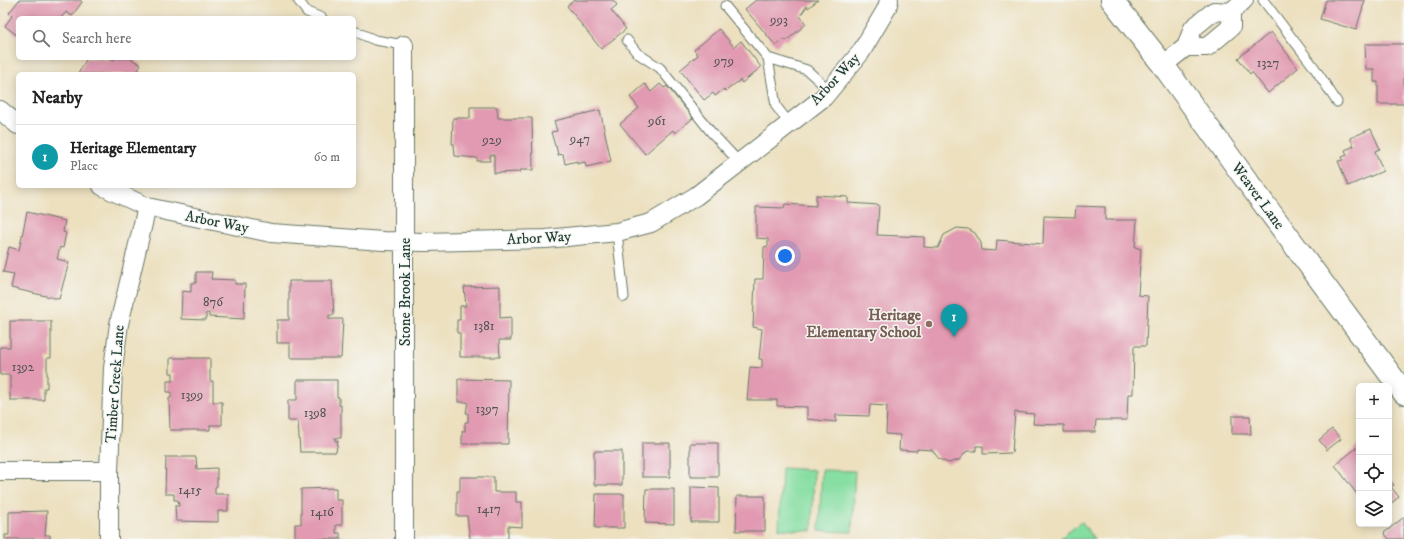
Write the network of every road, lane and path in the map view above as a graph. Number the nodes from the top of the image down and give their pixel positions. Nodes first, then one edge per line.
1 (298, 0) edge
2 (889, 0) edge
3 (1112, 0) edge
4 (1263, 0) edge
5 (725, 6) dead end
6 (1237, 6) edge
7 (317, 16) edge
8 (356, 32) edge
9 (627, 40) dead end
10 (404, 45) joint
11 (768, 58) junction
12 (1163, 65) junction
13 (829, 90) junction
14 (1337, 102) dead end
15 (0, 110) edge
16 (16, 123) edge
17 (789, 123) junction
18 (739, 162) junction
19 (106, 188) edge
20 (147, 208) junction
21 (617, 232) junction
22 (405, 242) junction
23 (624, 297) dead end
24 (1404, 393) edge
25 (0, 471) edge
26 (109, 471) junction
27 (109, 539) edge
28 (404, 539) edge

1 - 7 lane
2 - 13 street, Arbor Way
3 - 12 street, Weaver Lane
4 - 14 lane
5 - 11 lane
6 - 12 street
8 - 10 lane
9 - 18 lane
10 - 22 street, Stone Brook Lane
11 - 13 lane
11 - 17 lane
12 - 24 street, Weaver Lane
13 - 17 street, Arbor Way
15 - 16 street
17 - 18 street, Arbor Way
18 - 21 street, Arbor Way
19 - 20 street, Arbor Way
20 - 22 street, Arbor Way
20 - 26 street, Timber Creek Lane
21 - 22 street, Arbor Way
21 - 23 lane
22 - 28 street, Stone Brook Lane
25 - 26 street
26 - 27 street, Timber Creek Lane

